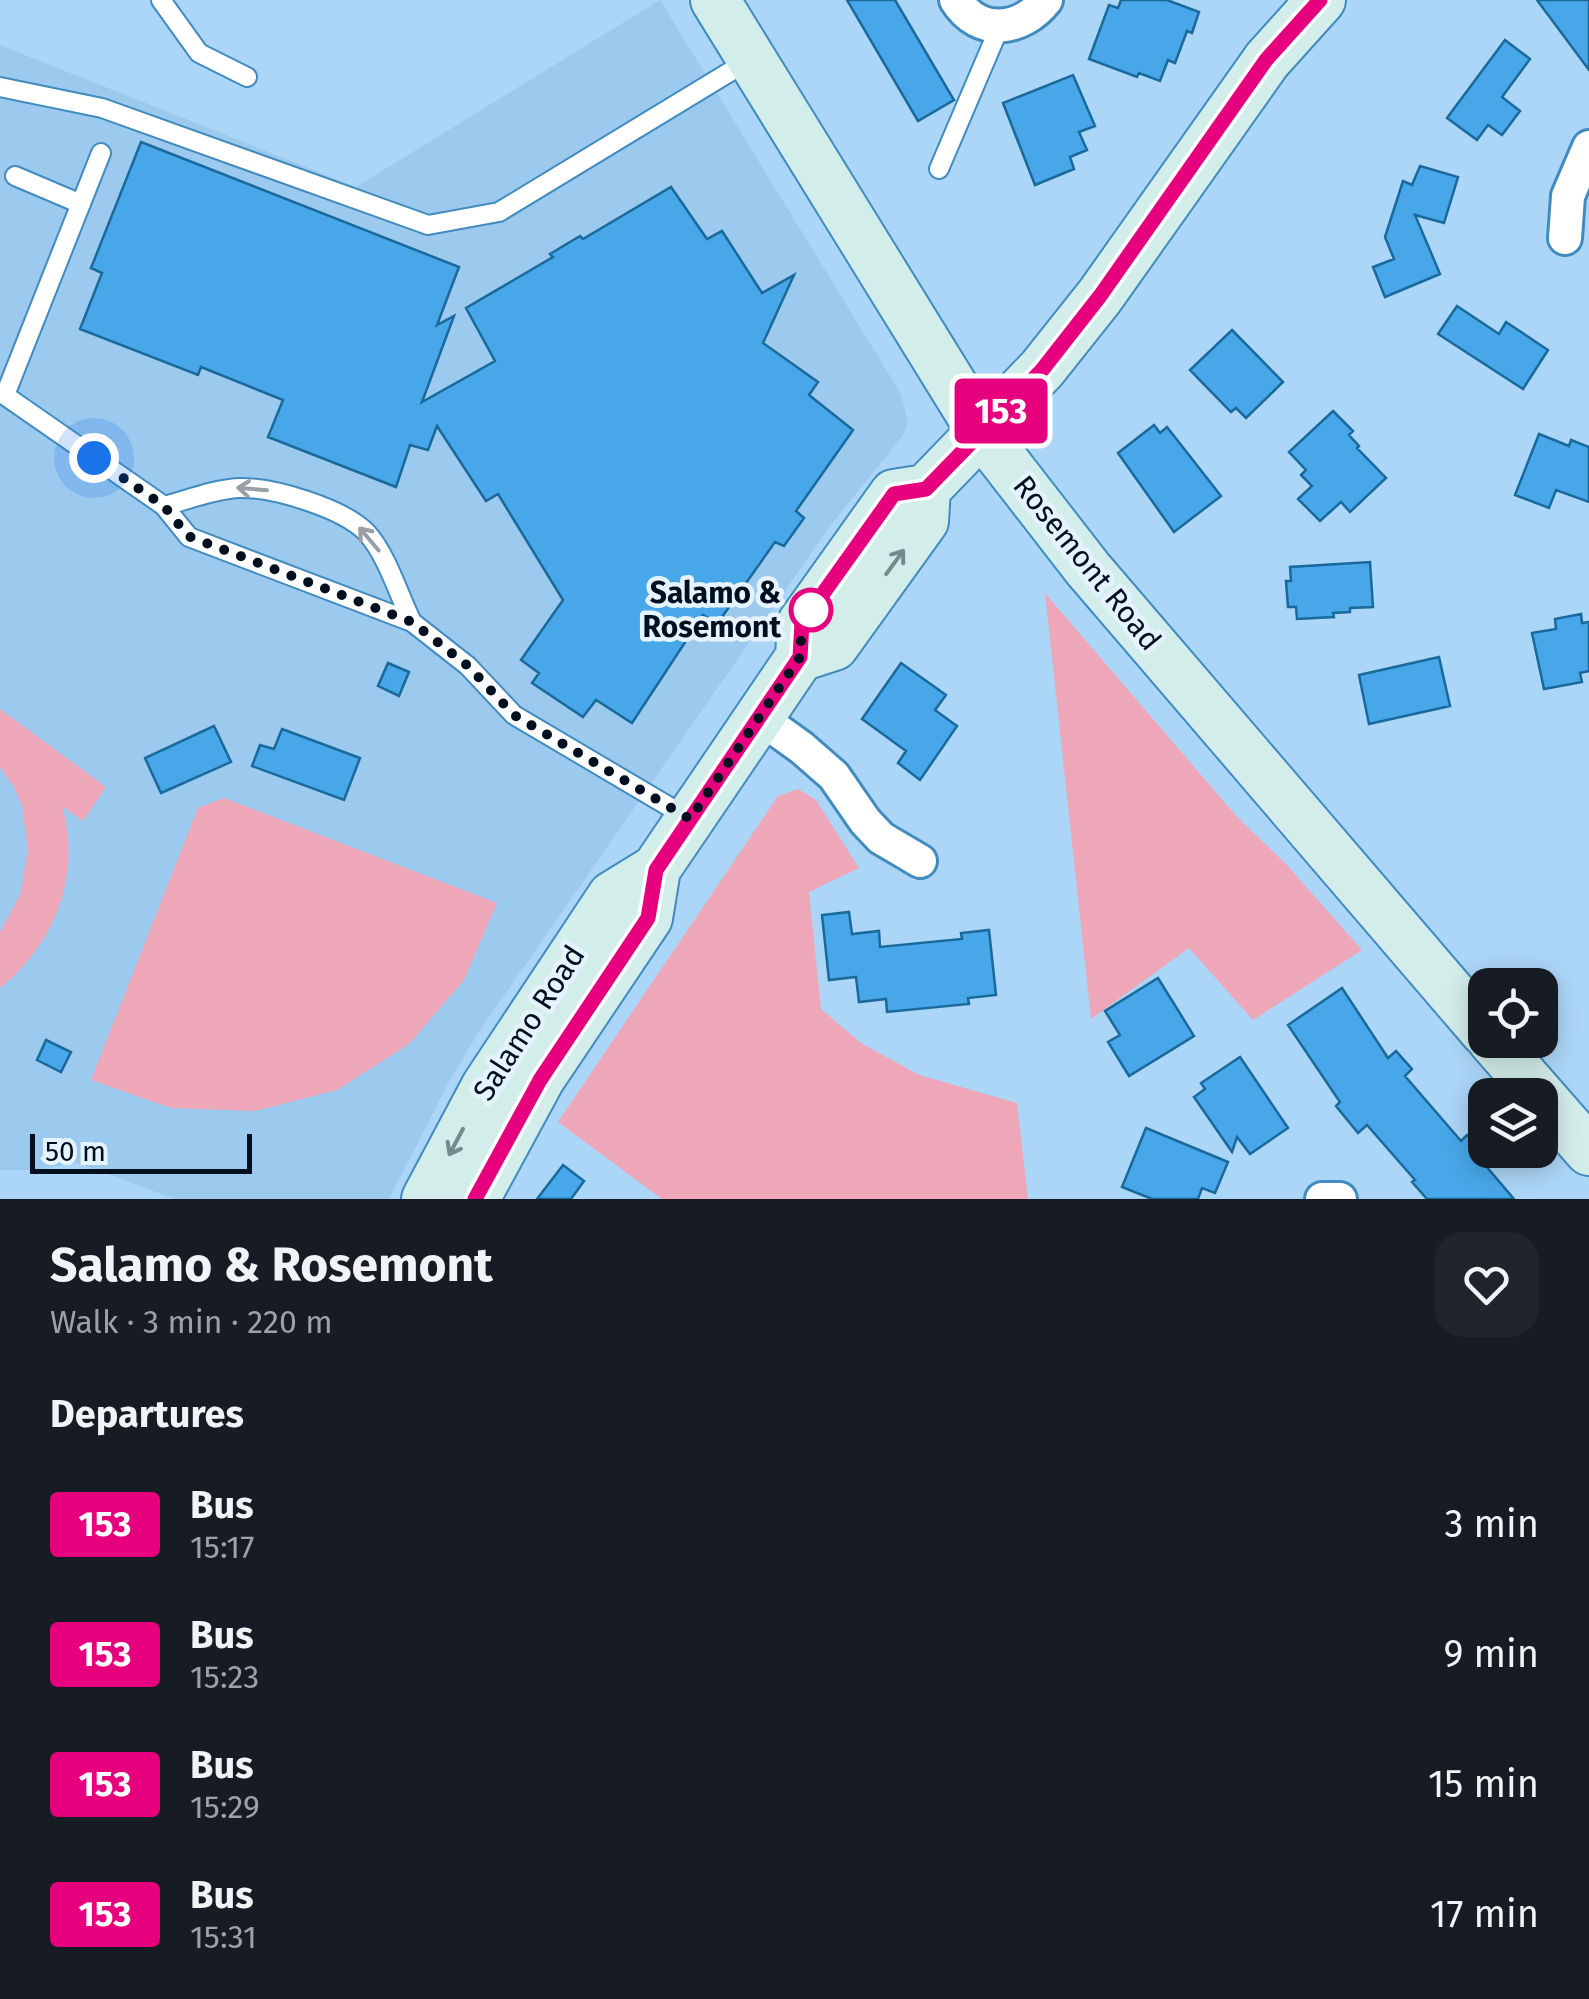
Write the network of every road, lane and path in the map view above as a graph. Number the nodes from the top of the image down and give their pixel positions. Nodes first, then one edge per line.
1 (161, 0) edge
2 (715, 0) edge
3 (956, 0) edge
4 (1046, 0) edge
5 (1320, 0) edge
6 (1000, 26) junction
7 (751, 58) junction
8 (247, 77) dead end
9 (0, 87) edge
10 (1589, 146) edge
11 (101, 152) dead end
12 (938, 169) dead end
13 (15, 176) dead end
14 (80, 204) junction
15 (1564, 238) dead end
16 (2, 393) edge
17 (982, 431) junction
18 (164, 506) junction
19 (412, 622) junction
20 (759, 717) junction
21 (690, 819) junction
22 (920, 861) dead end
23 (656, 870) junction
24 (1468, 1012) edge
25 (1508, 1058) edge
26 (1589, 1151) edge
27 (426, 1199) edge
28 (475, 1199) edge
29 (1322, 1199) edge
30 (1340, 1199) edge

1 - 8 lane
2 - 7 main road, Rosemont Road
3 - 6 street
4 - 6 street
5 - 17 main road, Salamo Road
6 - 12 lane
7 - 9 lane
7 - 17 main road, Rosemont Road
10 - 15 street
11 - 14 lane
13 - 14 lane
14 - 16 lane
16 - 18 lane
17 - 20 main road, Salamo Road
17 - 24 main road, Rosemont Road
18 - 19 lane
19 -> 18 lane
19 - 21 lane
20 - 21 main road, Salamo Road
20 - 22 street
21 - 23 main road, Salamo Road
23 -> 27 main road, Salamo Road
23 - 28 main road, Salamo Road
25 - 26 main road
29 - 30 street

